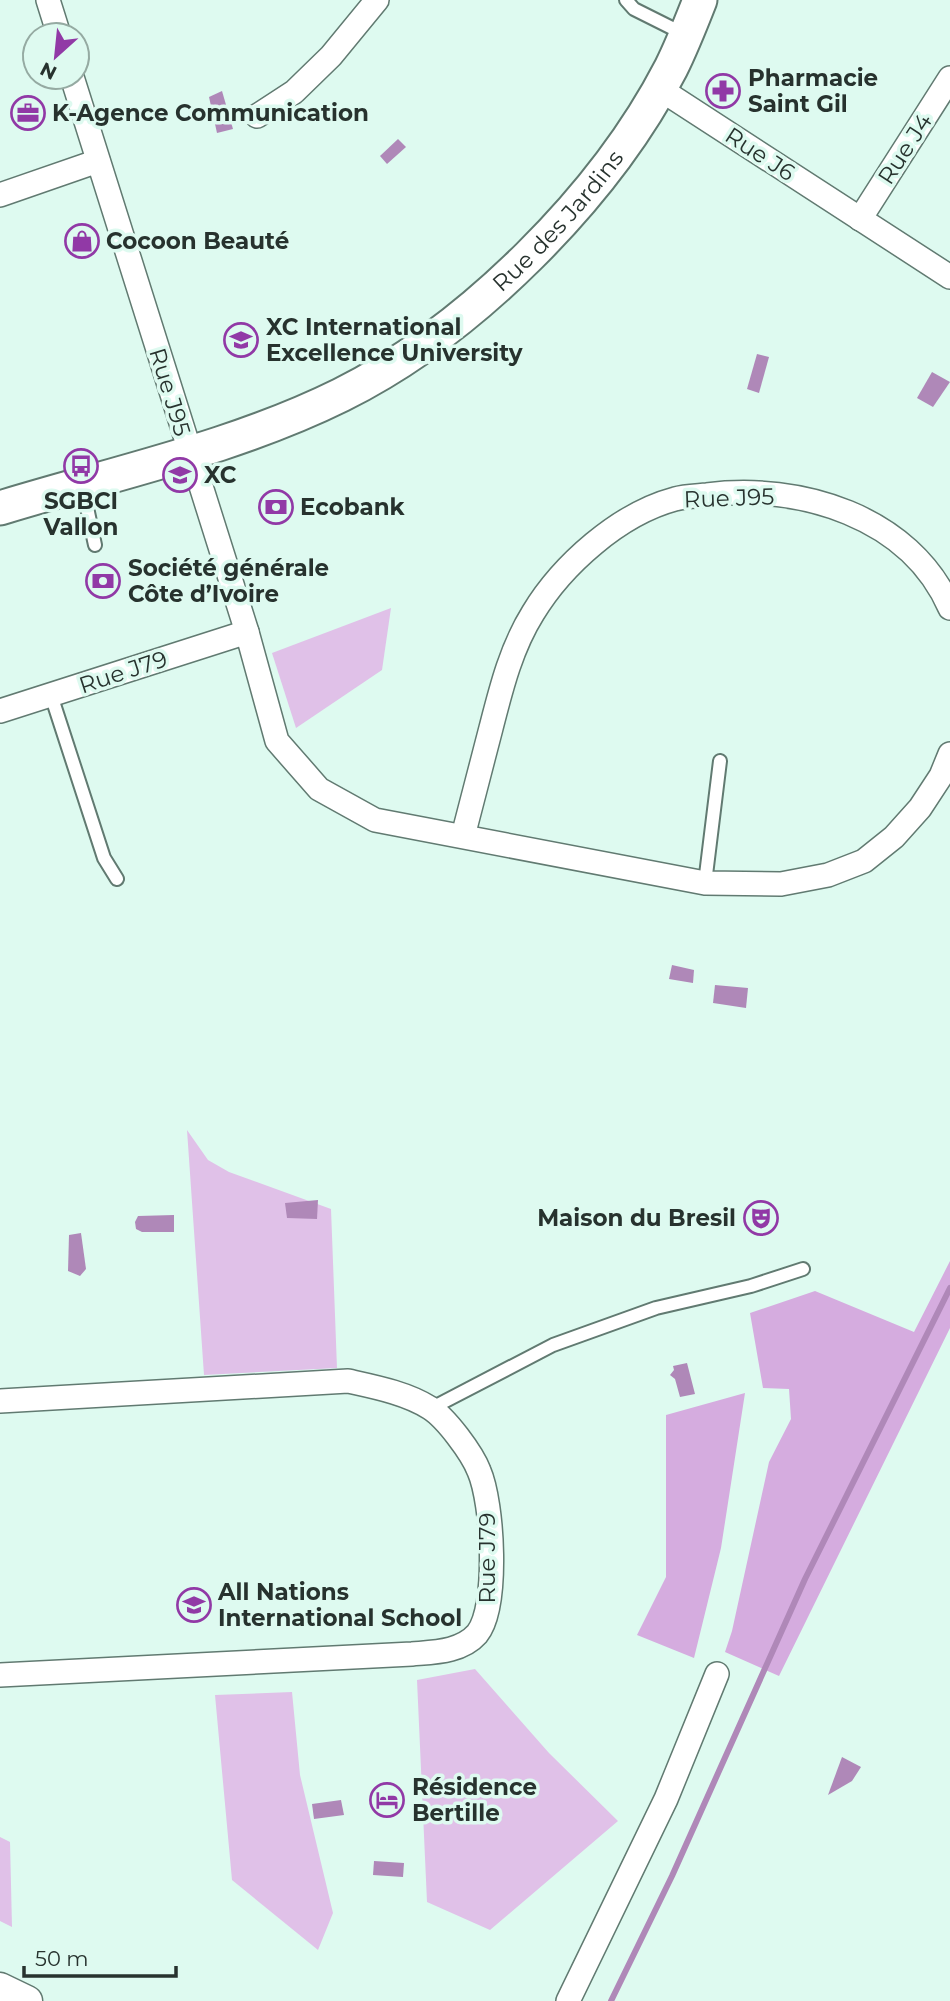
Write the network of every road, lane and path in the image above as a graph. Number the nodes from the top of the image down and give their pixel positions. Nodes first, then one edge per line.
1 (48, 0) edge
2 (377, 0) edge
3 (626, 0) edge
4 (644, 0) edge
5 (700, 0) edge
6 (654, 19) junction
7 (55, 21) edge
8 (687, 35) junction
9 (950, 78) edge
10 (660, 89) junction
11 (76, 91) edge
12 (257, 116) dead end
13 (98, 161) junction
14 (0, 195) edge
15 (859, 219) junction
16 (950, 277) edge
17 (189, 453) junction
18 (82, 483) junction
19 (0, 508) edge
20 (95, 545) dead end
21 (950, 608) edge
22 (247, 632) junction
23 (51, 695) junction
24 (0, 711) edge
25 (950, 754) edge
26 (720, 761) dead end
27 (463, 836) junction
28 (117, 878) dead end
29 (705, 883) junction
30 (803, 1269) dead end
31 (0, 1401) edge
32 (430, 1409) junction
33 (717, 1674) dead end
34 (0, 1675) edge
35 (0, 1987) edge
36 (27, 2001) edge
37 (568, 2001) edge

1 - 7 street
2 - 12 street
3 - 6 lane
4 - 6 lane
5 - 8 main road, Rue des Jardins
6 - 8 lane
8 - 10 main road, Rue des Jardins
9 - 15 street, Rue J4
10 - 15 street, Rue J6
10 - 17 main road, Rue des Jardins
11 - 13 street, Rue J95
13 - 14 street
13 - 17 street, Rue J95
15 - 16 street, Rue J6
17 - 18 main road, Rue des Jardins
17 - 22 street, Rue J95
18 - 19 main road, Rue des Jardins
18 - 20 lane
21 - 27 street, Rue J95
22 - 23 street, Rue J79
22 - 27 street, Rue J95
23 - 24 street, Rue J79
23 - 28 lane
25 - 29 street, Rue J95
26 - 29 lane
27 - 29 street, Rue J95
30 - 32 lane
31 - 32 street, Rue J79
32 - 34 street, Rue J79
33 - 37 street
35 - 36 street

